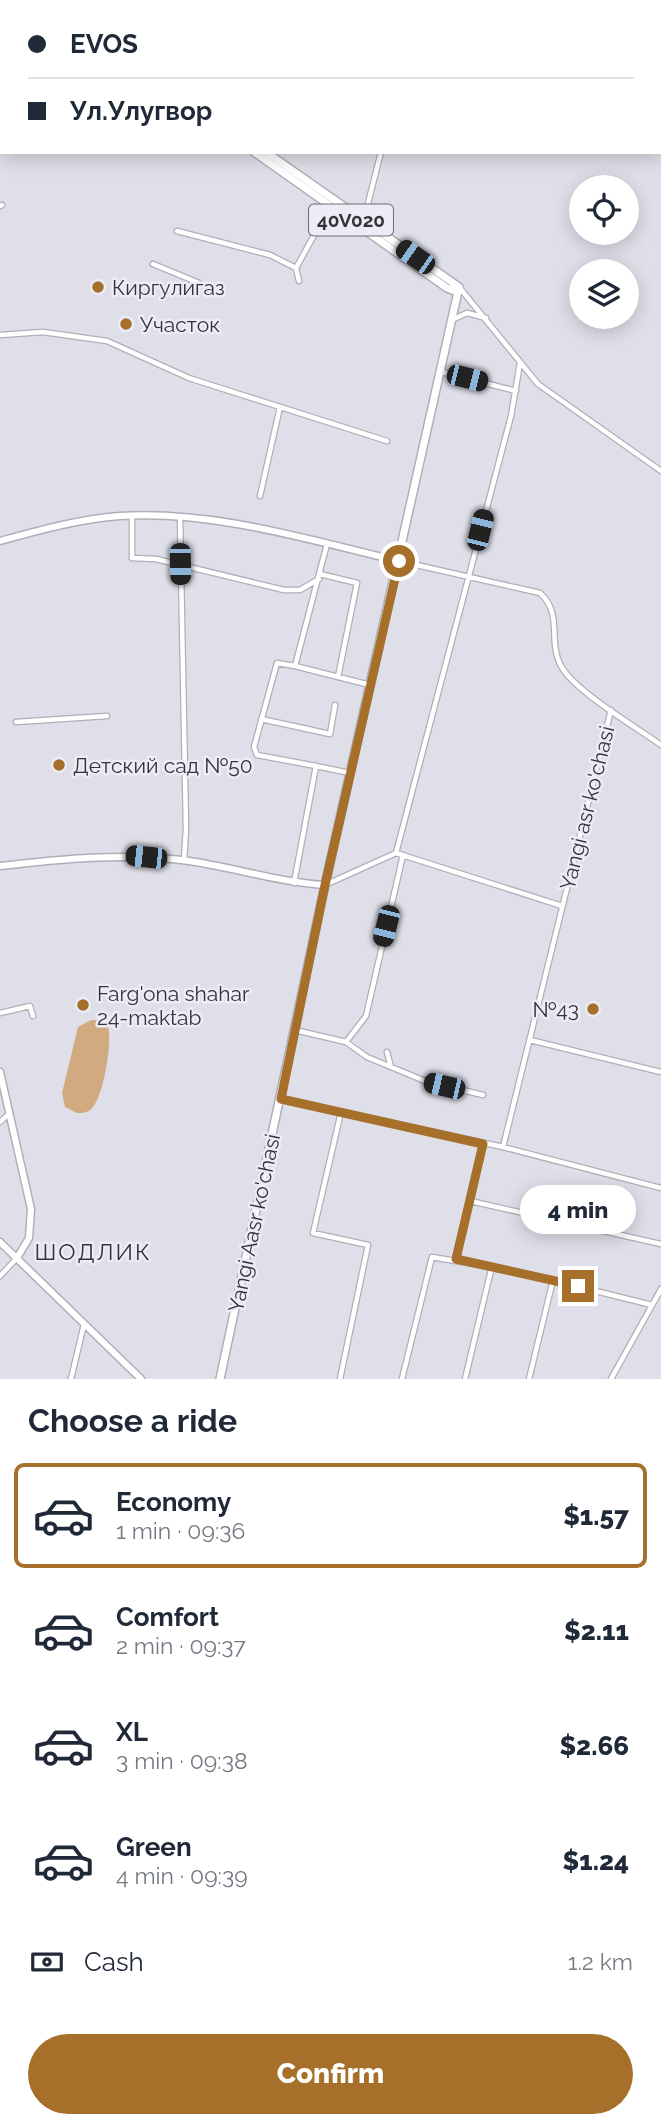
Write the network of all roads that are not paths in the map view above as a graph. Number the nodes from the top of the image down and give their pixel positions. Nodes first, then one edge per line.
1 (257, 154) edge
2 (269, 154) edge
3 (381, 154) edge
4 (330, 206) junction
5 (363, 225) junction
6 (177, 231) dead end
7 (153, 264) dead end
8 (296, 268) junction
9 (299, 281) dead end
10 (199, 283) dead end
11 (454, 288) junction
12 (454, 319) junction
13 (488, 320) junction
14 (0, 335) edge
15 (520, 363) junction
16 (442, 372) junction
17 (516, 391) junction
18 (280, 407) junction
19 (387, 441) dead end
20 (661, 471) edge
21 (260, 496) dead end
22 (132, 516) junction
23 (180, 517) junction
24 (0, 541) edge
25 (327, 544) junction
26 (399, 561) junction
27 (180, 564) junction
28 (319, 577) junction
29 (468, 577) junction
30 (295, 666) junction
31 (338, 677) junction
32 (370, 685) junction
33 (335, 705) dead end
34 (611, 710) junction
35 (107, 716) dead end
36 (261, 719) junction
37 (16, 722) dead end
38 (661, 745) edge
39 (316, 766) junction
40 (351, 773) junction
41 (396, 853) junction
42 (403, 855) junction
43 (184, 861) junction
44 (0, 866) edge
45 (294, 883) junction
46 (325, 885) junction
47 (562, 906) junction
48 (0, 1013) edge
49 (33, 1016) dead end
50 (294, 1030) junction
51 (530, 1040) junction
52 (346, 1042) junction
53 (387, 1052) dead end
54 (391, 1068) junction
55 (0, 1072) edge
56 (661, 1072) edge
57 (483, 1095) dead end
58 (281, 1099) junction
59 (10, 1112) junction
60 (341, 1112) junction
61 (0, 1122) edge
62 (483, 1144) junction
63 (503, 1147) junction
64 (661, 1188) edge
65 (470, 1201) junction
66 (0, 1242) edge
67 (661, 1244) edge
68 (17, 1258) junction
69 (456, 1259) junction
70 (492, 1266) junction
71 (0, 1276) edge
72 (553, 1280) junction
73 (661, 1289) edge
74 (652, 1305) junction
75 (84, 1323) junction
76 (138, 1378) edge
77 (71, 1379) edge
78 (220, 1379) edge
79 (340, 1379) edge
80 (402, 1379) edge
81 (465, 1379) edge
82 (529, 1379) edge
83 (611, 1379) edge

1 - 4 main road, 40V020
2 - 5 main road
3 - 5 street
4 - 5 main road, 40V020
4 - 8 street
5 - 11 main road, 40V020
6 - 8 street
7 - 10 street
8 - 9 street
11 - 12 main road, Yangi Aasr ko'chasi
11 - 13 street
12 - 13 street
12 - 16 main road, Yangi Aasr ko'chasi
13 - 15 street
14 - 18 street
15 - 17 street
15 - 20 street
16 - 17 street
16 - 26 main road, Yangi Aasr ko'chasi
17 - 29 street
18 - 19 street
18 - 21 street
22 - 23 street
22 - 24 street
22 - 27 street
23 - 25 street
23 - 27 street
25 - 26 street
25 - 28 street
26 - 29 street, Yangi asr ko'chasi
26 - 32 main road, Yangi Aasr ko'chasi
27 - 28 street
27 - 43 street
28 - 30 street
28 - 31 street
29 - 34 street, Yangi asr ko'chasi
29 - 41 street
30 - 31 street
30 - 36 street
31 - 32 street
32 - 40 main road, Yangi Aasr ko'chasi
33 - 36 street
34 - 38 street, Yangi asr ko'chasi
34 - 47 street, Yangi asr ko'chasi
35 - 37 street
36 - 39 street
39 - 40 street
39 - 45 street
40 - 46 main road, Yangi Aasr ko'chasi
41 - 42 street, Yangi asr ko'chasi
41 - 46 street
42 - 47 street, Yangi asr ko'chasi
42 - 52 street
43 - 44 street
43 - 45 street
45 - 46 street
46 - 50 main road, Yangi Aasr ko'chasi
47 - 51 street, Yangi asr ko'chasi
48 - 49 street
50 - 52 street
50 - 58 main road, Yangi Aasr ko'chasi
51 - 56 street
51 - 63 street, Yangi asr ko'chasi
52 - 54 street
53 - 54 street
54 - 57 street
55 - 59 street
58 - 60 street
58 - 78 main road, Yangi Aasr ko'chasi
59 - 61 street
59 - 68 street
60 - 62 street
60 - 79 street
62 - 63 street
62 - 65 street
63 - 64 street
65 - 67 street
65 - 69 street
66 - 68 street
68 - 71 street
68 - 75 street
69 - 70 street
69 - 80 street
70 - 72 street
70 - 81 street
72 - 74 street
72 - 82 street
73 - 74 street
74 - 83 street
75 - 76 street
75 - 77 street

